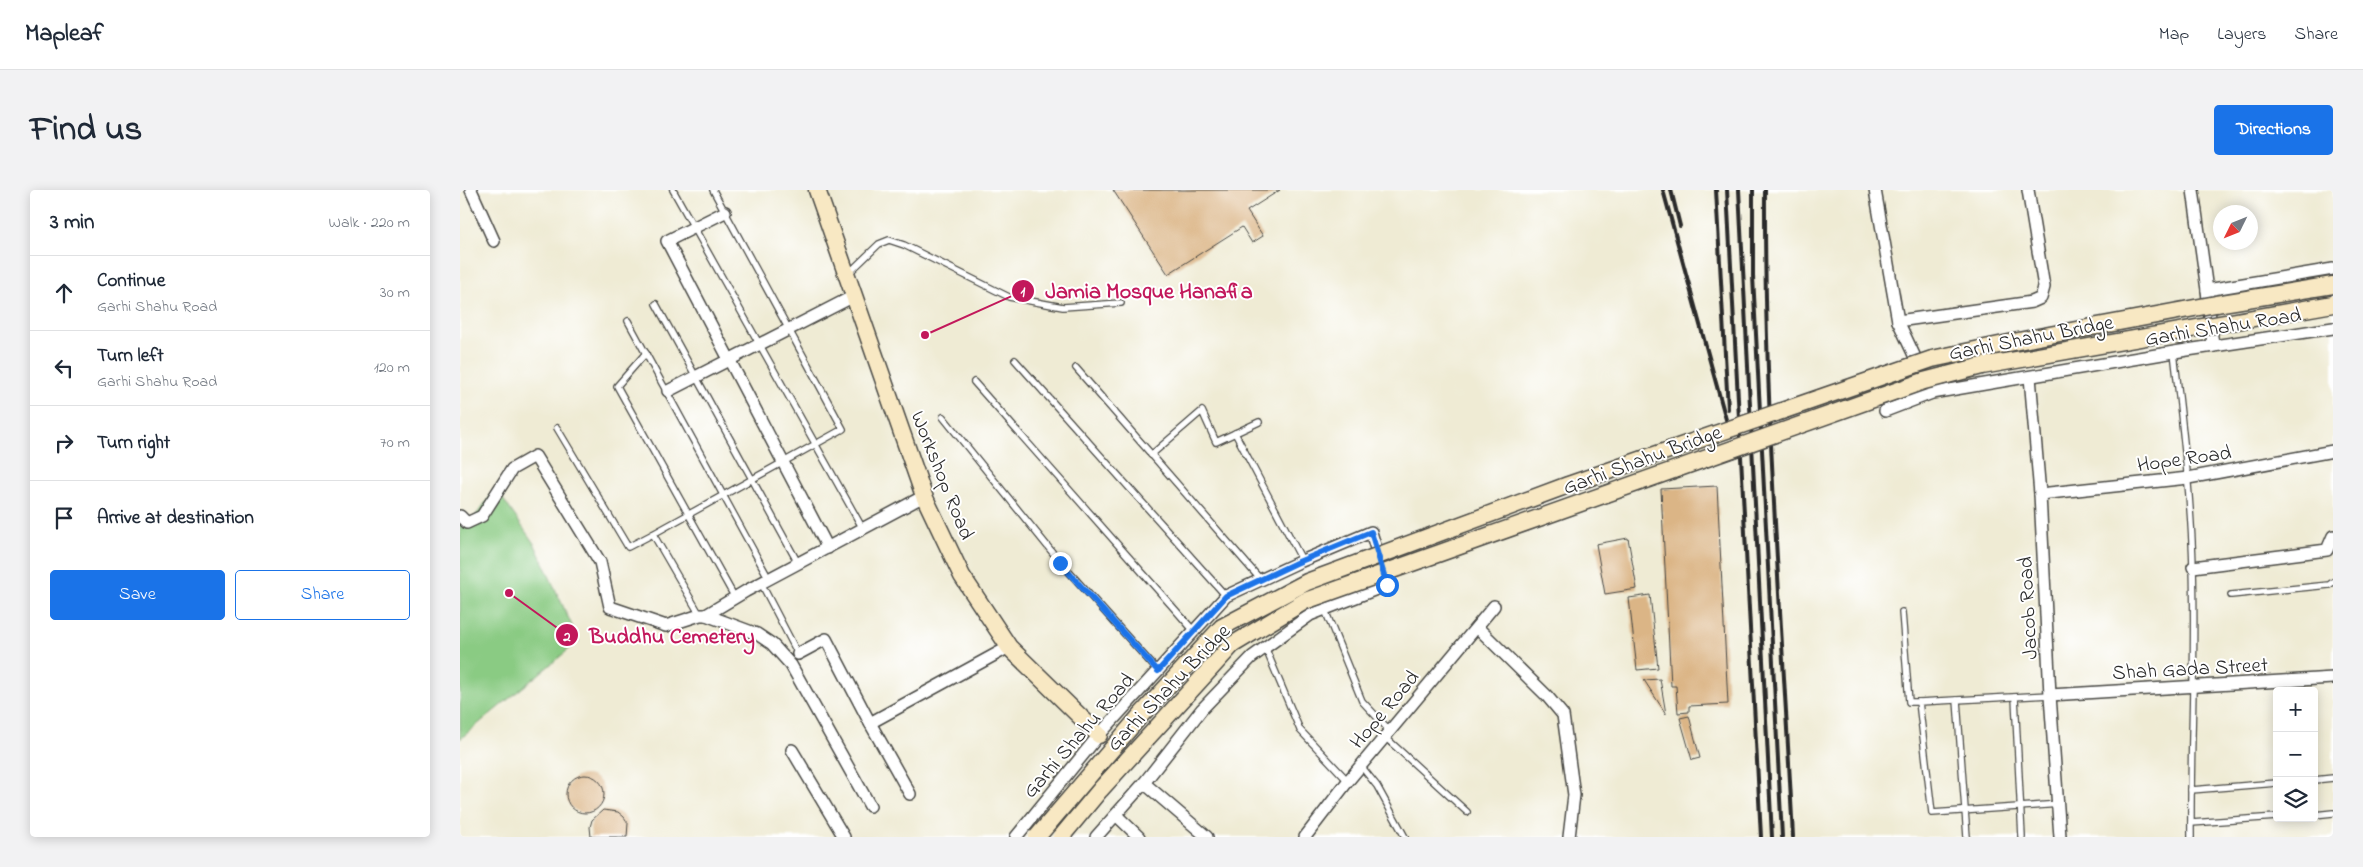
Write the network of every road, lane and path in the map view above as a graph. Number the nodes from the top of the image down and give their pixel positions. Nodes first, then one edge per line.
1 (471, 190) edge
2 (673, 190) edge
3 (713, 190) edge
4 (817, 190) edge
5 (1876, 190) edge
6 (2028, 190) edge
7 (2193, 190) edge
8 (725, 212) junction
9 (694, 228) junction
10 (494, 241) dead end
11 (2333, 269) edge
12 (848, 275) junction
13 (2333, 285) edge
14 (2207, 290) junction
15 (854, 296) junction
16 (1121, 303) dead end
17 (656, 304) dead end
18 (2333, 304) edge
19 (628, 321) dead end
20 (1898, 321) junction
21 (2333, 328) edge
22 (790, 330) junction
23 (760, 345) junction
24 (2214, 346) junction
25 (2174, 352) junction
26 (646, 353) junction
27 (730, 360) junction
28 (1015, 360) dead end
29 (1076, 368) dead end
30 (696, 377) junction
31 (2030, 377) junction
32 (974, 382) dead end
33 (668, 391) junction
34 (1932, 393) junction
35 (1885, 410) dead end
36 (943, 417) dead end
37 (1259, 422) dead end
38 (557, 428) dead end
39 (1235, 433) junction
40 (816, 445) junction
41 (2333, 451) edge
42 (1151, 455) junction
43 (783, 462) junction
44 (2188, 478) junction
45 (752, 479) junction
46 (2040, 494) junction
47 (724, 495) junction
48 (924, 496) junction
49 (688, 514) junction
50 (460, 516) edge
51 (862, 529) junction
52 (653, 534) junction
53 (2333, 536) edge
54 (828, 548) junction
55 (2330, 554) edge
56 (1302, 560) junction
57 (798, 563) junction
58 (2193, 567) junction
59 (1260, 580) junction
60 (765, 581) junction
61 (2333, 582) edge
62 (2231, 595) dead end
63 (1226, 596) junction
64 (735, 598) junction
65 (1494, 606) dead end
66 (1325, 610) junction
67 (1902, 612) dead end
68 (704, 615) junction
69 (1477, 627) junction
70 (1194, 631) junction
71 (1264, 646) junction
72 (1009, 647) junction
73 (798, 654) joint
74 (1158, 671) junction
75 (2333, 678) edge
76 (2194, 687) junction
77 (2050, 695) junction
78 (2014, 697) junction
79 (1958, 700) junction
80 (1919, 702) junction
81 (870, 724) junction
82 (1388, 734) junction
83 (1099, 735) junction
84 (792, 750) dead end
85 (1361, 766) junction
86 (2333, 778) edge
87 (2318, 780) edge
88 (1348, 781) junction
89 (1144, 783) junction
90 (2273, 783) edge
91 (2191, 790) junction
92 (910, 794) dead end
93 (2060, 804) junction
94 (870, 806) dead end
95 (2021, 807) junction
96 (1965, 811) junction
97 (1467, 812) dead end
98 (2333, 813) edge
99 (1116, 815) junction
100 (2318, 815) edge
101 (2273, 817) edge
102 (2191, 823) junction
103 (844, 837) edge
104 (1016, 837) edge
105 (1037, 837) edge
106 (1061, 837) edge
107 (1096, 837) edge
108 (1139, 837) edge
109 (1207, 837) edge
110 (1305, 837) edge
111 (1405, 837) edge
112 (1569, 837) edge
113 (1967, 837) edge
114 (2022, 837) edge
115 (2060, 837) edge
116 (2191, 837) edge

1 - 10 street
2 - 9 lane
3 - 8 lane
4 - 12 main road, Workshop Road
5 - 20 street
6 - 20 street
7 - 14 street
8 - 9 street
8 - 22 lane
9 - 23 lane
9 - 27 street
11 - 14 street
12 - 15 main road, Workshop Road
12 - 16 lane
13 - 105 main road, Garhi Shahu Bridge, bridge
14 - 24 street
15 - 22 street
15 - 48 main road, Workshop Road
17 - 30 lane
18 - 106 main road, Garhi Shahu Bridge, bridge
19 - 26 lane
20 - 34 street
21 - 24 street, Garhi Shahu Road
22 - 23 street
22 - 40 lane
23 - 27 street
23 - 40 lane
24 - 25 street, Garhi Shahu Road
25 - 31 street, Garhi Shahu Road
25 - 44 lane
26 - 33 lane
26 - 49 lane
27 - 30 street
27 - 43 street
28 - 63 lane
29 - 42 lane
30 - 33 street
30 - 45 lane
31 - 34 street, Garhi Shahu Road
31 - 46 street, Jacob Road
32 - 70 lane
33 - 47 lane
34 - 35 street, Garhi Shahu Road
36 - 74 lane
37 - 39 lane
38 - 52 lane
39 - 42 lane
39 - 56 lane
40 - 43 lane
40 - 51 lane
41 - 44 street, Hope Road
42 - 59 lane
43 - 45 lane
43 - 54 street
44 - 46 street, Hope Road
44 - 58 lane
45 - 47 lane
45 - 57 lane
46 - 77 street, Jacob Road
47 - 49 lane
47 - 60 lane
48 - 51 street
48 - 72 main road, Workshop Road
49 - 52 lane
49 - 64 lane
50 - 68 street
51 - 54 street
52 - 68 lane
53 - 55 street
54 - 57 street
55 - 58 street
56 - 59 street, Garhi Shahu Road
56 - 66 street, Garhi Shahu Road
57 - 60 street
58 - 76 lane
59 - 63 street, Garhi Shahu Road
60 - 64 street
60 - 73 lane
61 - 62 lane
63 - 70 street, Garhi Shahu Road
64 - 68 street
65 - 69 street, Hope Road
66 - 71 street, Garhi Shahu Road
66 - 82 lane
67 - 80 lane
68 - 94 street
69 - 82 street, Hope Road
69 - 112 street
70 - 74 street, Garhi Shahu Road
71 - 88 lane
71 - 89 street, Garhi Shahu Road
72 - 81 street
72 - 83 main road, Workshop Road
73 - 81 street
74 - 83 street, Garhi Shahu Road
75 - 76 street, Shah Gada Street
76 - 77 street, Shah Gada Street
76 - 91 lane
77 - 78 lane
77 - 93 street, Jacob Road
78 - 79 lane
78 - 95 lane
79 - 80 lane
79 - 96 lane
80 - 96 lane
81 - 92 street
82 - 85 street, Hope Road
82 - 97 lane
83 - 104 street, Garhi Shahu Road
84 - 103 street
85 - 88 street, Hope Road
85 - 111 lane
86 - 87 lane
88 - 110 street, Hope Road
89 - 99 street, Garhi Shahu Road
89 - 109 street
90 - 91 lane
91 - 102 lane
93 - 95 lane
93 - 115 street, Jacob Road
95 - 96 lane
95 - 114 lane
96 - 113 lane
98 - 100 lane
99 - 107 street, Garhi Shahu Road
99 - 108 street
101 - 102 lane
102 - 116 lane

